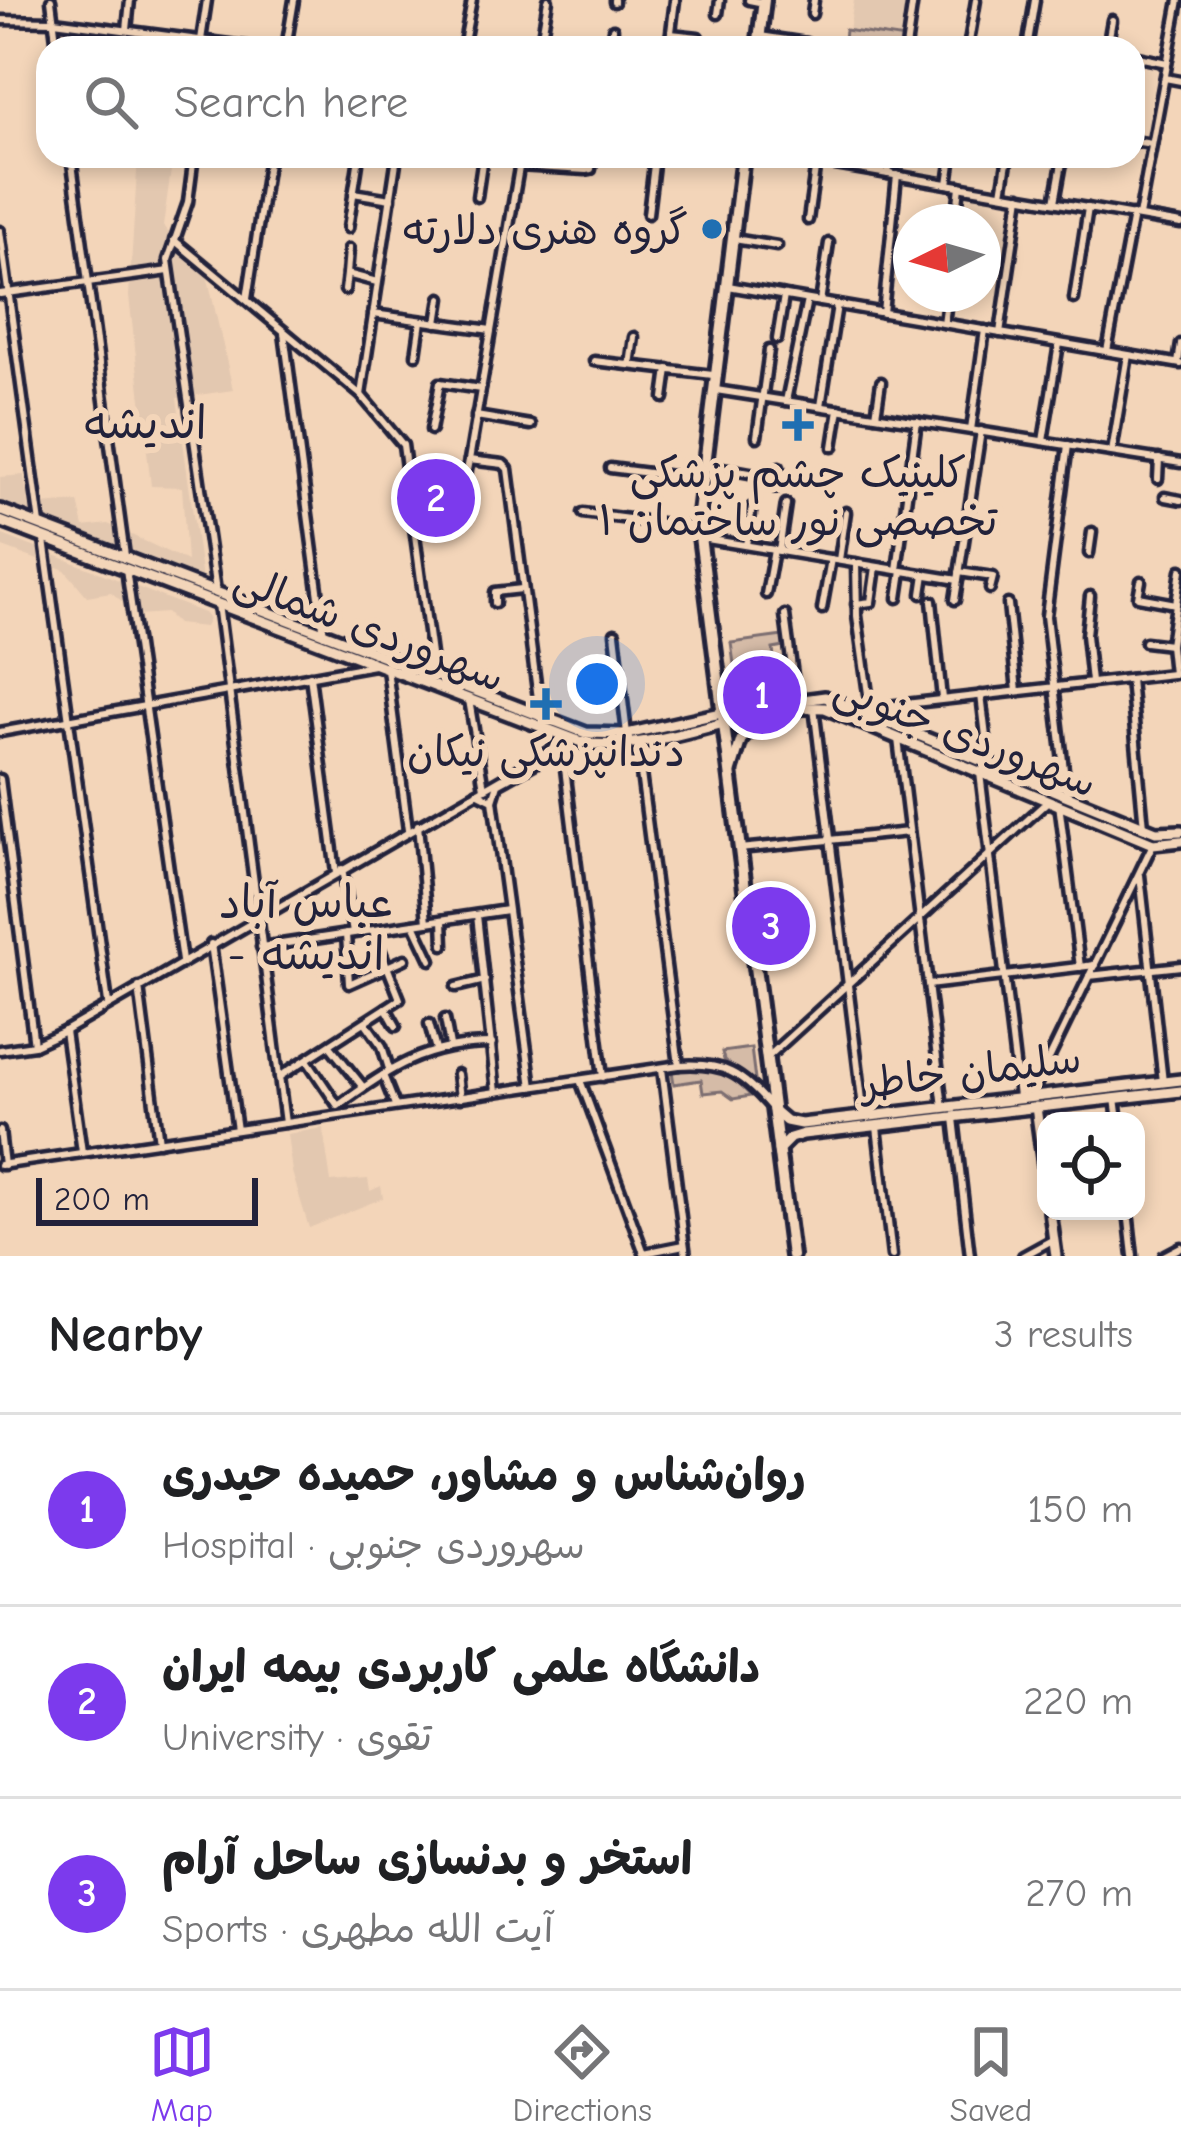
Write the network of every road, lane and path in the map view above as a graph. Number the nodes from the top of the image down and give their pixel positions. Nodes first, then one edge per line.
1 (51, 0) edge
2 (130, 0) edge
3 (207, 0) edge
4 (294, 0) edge
5 (472, 0) edge
6 (548, 0) edge
7 (675, 0) edge
8 (720, 0) edge
9 (749, 0) edge
10 (814, 0) edge
11 (913, 0) edge
12 (976, 0) edge
13 (1035, 0) edge
14 (1179, 0) edge
15 (764, 1) edge
16 (718, 14) dead end
17 (812, 14) dead end
18 (0, 20) edge
19 (1112, 20) dead end
20 (54, 21) junction
21 (613, 28) dead end
22 (127, 31) junction
23 (671, 34) joint
24 (56, 36) edge
25 (160, 36) edge
26 (205, 36) edge
27 (288, 36) edge
28 (466, 36) edge
29 (542, 36) edge
30 (612, 36) edge
31 (689, 36) edge
32 (760, 36) edge
33 (908, 36) edge
34 (970, 36) edge
35 (1029, 36) edge
36 (1109, 36) edge
37 (1145, 58) edge
38 (1167, 63) junction
39 (1165, 78) junction
40 (1181, 80) edge
41 (1145, 143) edge
42 (1152, 144) junction
43 (73, 168) edge
44 (192, 168) edge
45 (267, 168) edge
46 (357, 168) edge
47 (395, 168) edge
48 (481, 168) edge
49 (519, 168) edge
50 (552, 168) edge
51 (591, 168) edge
52 (654, 168) edge
53 (743, 168) edge
54 (815, 168) edge
55 (852, 168) edge
56 (892, 168) edge
57 (950, 168) edge
58 (1006, 168) edge
59 (1061, 168) edge
60 (893, 175) junction
61 (948, 184) junction
62 (960, 186) junction
63 (1002, 193) junction
64 (353, 194) junction
65 (477, 196) dead end
66 (1020, 196) junction
67 (391, 199) junction
68 (1055, 202) junction
69 (958, 204) edge
70 (1088, 208) junction
71 (648, 214) dead end
72 (1136, 216) junction
73 (808, 220) dead end
74 (1181, 224) edge
75 (348, 228) dead end
76 (0, 231) edge
77 (734, 239) junction
78 (174, 240) junction
79 (829, 243) dead end
80 (777, 246) dead end
81 (349, 249) dead end
82 (170, 271) junction
83 (346, 274) junction
84 (774, 278) dead end
85 (88, 282) junction
86 (378, 282) junction
87 (728, 286) junction
88 (345, 290) dead end
89 (4, 294) edge
90 (772, 294) junction
91 (784, 296) junction
92 (441, 298) dead end
93 (247, 299) junction
94 (1074, 299) dead end
95 (807, 300) junction
96 (820, 302) junction
97 (837, 305) junction
98 (946, 312) edge
99 (883, 313) junction
100 (373, 314) junction
101 (421, 321) junction
102 (437, 323) junction
103 (944, 323) junction
104 (283, 330) junction
105 (491, 330) junction
106 (985, 330) junction
107 (1000, 333) junction
108 (634, 337) dead end
109 (777, 339) dead end
110 (1060, 343) junction
111 (1181, 344) edge
112 (769, 350) dead end
113 (1107, 351) junction
114 (416, 355) dead end
115 (1128, 355) junction
116 (594, 361) dead end
117 (1179, 364) edge
118 (630, 365) junction
119 (668, 369) junction
120 (717, 375) junction
121 (881, 382) dead end
122 (481, 389) junction
123 (715, 389) junction
124 (361, 395) junction
125 (761, 397) junction
126 (664, 398) dead end
127 (786, 400) junction
128 (821, 406) junction
129 (839, 409) junction
130 (876, 415) junction
131 (476, 416) junction
132 (917, 421) junction
133 (531, 424) dead end
134 (431, 430) dead end
135 (971, 430) junction
136 (981, 431) junction
137 (758, 437) dead end
138 (1043, 441) junction
139 (1068, 445) junction
140 (833, 447) dead end
141 (1112, 452) junction
142 (1159, 459) junction
143 (470, 460) junction
144 (1181, 463) edge
145 (705, 465) junction
146 (779, 467) dead end
147 (610, 468) dead end
148 (778, 478) junction
149 (1158, 479) dead end
150 (704, 480) junction
151 (464, 486) dead end
152 (776, 488) dead end
153 (1165, 497) dead end
154 (1181, 500) edge
155 (786, 504) dead end
156 (752, 507) dead end
157 (0, 510) edge
158 (846, 512) dead end
159 (583, 513) dead end
160 (0, 521) edge
161 (40, 524) junction
162 (1092, 532) dead end
163 (699, 533) junction
164 (44, 537) junction
165 (746, 545) junction
166 (776, 550) junction
167 (1089, 553) dead end
168 (125, 556) junction
169 (835, 560) junction
170 (856, 563) junction
171 (876, 566) junction
172 (126, 568) junction
173 (899, 570) junction
174 (1181, 573) edge
175 (925, 574) junction
176 (959, 576) junction
177 (1141, 581) dead end
178 (524, 589) junction
179 (990, 590) dead end
180 (216, 591) junction
181 (766, 594) dead end
182 (922, 594) dead end
183 (1090, 596) dead end
184 (898, 598) dead end
185 (955, 600) dead end
186 (932, 601) dead end
187 (495, 603) dead end
188 (218, 604) junction
189 (856, 604) junction
190 (1008, 604) dead end
191 (1178, 608) edge
192 (822, 609) dead end
193 (785, 615) dead end
194 (615, 633) dead end
195 (324, 635) junction
196 (1145, 642) dead end
197 (1170, 646) junction
198 (381, 667) junction
199 (1177, 674) edge
200 (310, 676) junction
201 (434, 676) junction
202 (1130, 679) junction
203 (1092, 683) junction
204 (1052, 687) junction
205 (229, 691) junction
206 (1017, 691) junction
207 (981, 695) junction
208 (796, 698) junction
209 (470, 700) junction
210 (943, 700) junction
211 (144, 706) junction
212 (814, 707) junction
213 (865, 708) junction
214 (767, 714) junction
215 (719, 716) junction
216 (541, 717) junction
217 (68, 719) junction
218 (900, 731) junction
219 (0, 732) edge
220 (628, 734) junction
221 (637, 742) junction
222 (564, 744) junction
223 (984, 766) junction
224 (730, 777) junction
225 (0, 779) edge
226 (480, 790) junction
227 (493, 800) junction
228 (1059, 800) junction
229 (418, 825) junction
230 (1144, 827) junction
231 (408, 830) junction
232 (1181, 831) edge
233 (909, 832) junction
234 (830, 840) junction
235 (1181, 841) edge
236 (1153, 844) junction
237 (740, 849) junction
238 (988, 856) junction
239 (339, 871) junction
240 (1140, 871) junction
241 (508, 910) junction
242 (477, 915) junction
243 (920, 918) junction
244 (258, 919) junction
245 (443, 920) junction
246 (427, 922) junction
247 (414, 924) junction
248 (372, 930) junction
249 (349, 934) junction
250 (212, 944) junction
251 (444, 945) dead end
252 (262, 946) junction
253 (405, 959) dead end
254 (431, 960) dead end
255 (182, 962) junction
256 (1095, 965) junction
257 (1181, 966) edge
258 (1080, 967) junction
259 (388, 968) junction
260 (1151, 970) junction
261 (1003, 976) junction
262 (1089, 976) junction
263 (485, 980) junction
264 (849, 983) junction
265 (349, 985) junction
266 (928, 985) junction
267 (139, 987) junction
268 (456, 987) dead end
269 (337, 990) dead end
270 (108, 1004) junction
271 (386, 1008) junction
272 (445, 1019) dead end
273 (365, 1022) junction
274 (429, 1024) dead end
275 (396, 1026) dead end
276 (65, 1031) junction
277 (492, 1044) junction
278 (34, 1045) junction
279 (330, 1046) junction
280 (450, 1046) junction
281 (0, 1050) edge
282 (436, 1050) junction
283 (766, 1058) junction
284 (308, 1060) junction
285 (679, 1065) junction
286 (662, 1068) junction
287 (386, 1072) junction
288 (457, 1074) dead end
289 (279, 1077) junction
290 (604, 1077) junction
291 (580, 1080) junction
292 (1181, 1080) edge
293 (1162, 1082) junction
294 (363, 1087) junction
295 (532, 1087) junction
296 (1181, 1091) edge
297 (496, 1092) junction
298 (460, 1098) junction
299 (1115, 1098) junction
300 (1029, 1100) junction
301 (396, 1107) junction
302 (943, 1107) junction
303 (773, 1110) junction
304 (1117, 1112) edge
305 (864, 1116) junction
306 (954, 1118) junction
307 (285, 1123) junction
308 (877, 1126) junction
309 (238, 1130) junction
310 (0, 1131) edge
311 (1037, 1138) edge
312 (159, 1142) junction
313 (778, 1150) junction
314 (82, 1154) junction
315 (2, 1165) edge
316 (1051, 1220) edge
317 (1129, 1220) edge
318 (1054, 1238) junction
319 (684, 1245) junction
320 (1181, 1247) edge
321 (686, 1256) edge
322 (792, 1256) edge
323 (892, 1256) edge
324 (970, 1256) edge
325 (1023, 1256) edge
326 (1056, 1256) edge
327 (1133, 1256) edge
328 (1164, 1256) edge

1 - 20 street
2 - 22 street
3 - 26 street
4 - 27 street
5 - 28 street
6 - 29 street
7 - 23 street
8 - 16 street
9 - 15 street
10 - 17 street
11 - 33 street
12 - 34 street
13 - 35 street
14 - 38 street
15 - 32 main road
18 - 20 street
19 - 36 street
20 - 22 street
20 - 24 street
21 - 30 street
22 - 25 street
23 - 31 street
37 - 38 street
38 - 39 street
39 - 40 street
39 - 42 street
41 - 42 street
42 - 72 street
43 - 85 street
44 - 78 street
45 - 93 street
46 - 64 street
47 - 67 street
48 - 65 street
49 - 105 street
50 - 51 street
52 - 71 street
53 - 77 main road
54 - 73 street
55 - 60 street
56 - 60 street
57 - 61 street
58 - 63 street
59 - 68 street
60 - 61 street
60 - 99 street
61 - 62 street
62 - 63 street
62 - 69 street
63 - 66 street
64 - 67 street
64 - 75 street
66 - 68 street
66 - 107 street
67 - 86 street
68 - 70 street
70 - 72 street
70 - 94 street
72 - 74 street
72 - 113 street
76 - 89 street
77 - 80 street
77 - 87 main road
78 - 82 street
78 - 93 street
79 - 96 street
81 - 83 street
82 - 85 street
82 - 180 street
83 - 86 street
83 - 88 street
84 - 90 street
85 - 89 street
85 - 168 street
86 - 100 street
87 - 90 street
87 - 120 main road
89 - 161 street
90 - 91 street
91 - 95 street
91 - 109 street
92 - 102 street
93 - 104 street
95 - 96 street
95 - 127 street
96 - 97 street
97 - 99 street
97 - 128 street
98 - 103 street
99 - 103 street
100 - 101 street
100 - 124 street
101 - 102 street
101 - 114 street
102 - 105 street
103 - 106 street
104 - 124 street
104 - 195 street
105 - 122 street
106 - 107 street
106 - 135 street
107 - 110 street
108 - 118 street
110 - 113 street
110 - 138 street
111 - 117 street
112 - 125 street
113 - 115 street
115 - 117 street
115 - 141 street
116 - 118 street
118 - 119 street
119 - 120 street
119 - 126 street
120 - 123 main road
121 - 130 street
122 - 131 street
122 - 134 street
123 - 125 street
123 - 145 main road
124 - 201 street
125 - 127 street
125 - 137 street
127 - 128 street
128 - 129 street
129 - 130 street
129 - 140 street
130 - 132 street
131 - 133 street
131 - 143 street
132 - 135 street
132 - 173 street
135 - 136 street
136 - 138 street
136 - 176 street
138 - 139 street
139 - 141 street
139 - 204 street
141 - 142 street
142 - 144 street
142 - 149 street
143 - 151 street
143 - 178 street
145 - 148 street
145 - 150 main road
146 - 148 street
147 - 150 street
148 - 152 street
150 - 163 main road
153 - 154 street
155 - 166 street
156 - 165 street
157 - 161 main road, سهروردی شمالی
158 - 169 street
159 - 163 street
160 - 164 main road, سهروردی شمالی
161 - 168 main road, سهروردی شمالی
162 - 167 street
163 - 165 street
163 - 215 main road
164 - 172 main road, سهروردی شمالی
164 - 217 street
165 - 166 street
166 - 169 street
166 - 181 street
168 - 180 main road, سهروردی شمالی
169 - 170 street
169 - 192 street
170 - 171 street
170 - 189 street
171 - 173 street
171 - 189 street
172 - 188 main road, سهروردی شمالی
172 - 211 street
173 - 175 street
173 - 184 street
174 - 191 street
175 - 176 street
175 - 182 street
176 - 179 street
176 - 185 street
177 - 191 street
178 - 187 street
178 - 216 street
180 - 188 main road
180 - 195 main road, سهروردی شمالی
183 - 203 street
186 - 210 street
188 - 198 main road, سهروردی شمالی
188 - 205 street
189 - 213 street
190 - 206 street
191 - 197 street
193 - 208 street
194 - 220 street
195 - 201 main road, سهروردی شمالی
196 - 197 street
197 - 199 street
198 - 200 street
198 - 209 main road, سهروردی شمالی
198 - 231 street
199 - 202 street
200 - 205 street
200 - 239 street
201 - 216 main road, سهروردی شمالی
202 - 203 street
202 - 230 street
203 - 204 street
204 - 206 street
204 - 228 street
205 - 211 street
205 - 244 street
206 - 207 street
207 - 210 street
207 - 223 street
208 - 213 main road, سهروردی جنوبی
208 - 215 main road, سهروردی جنوبی
209 - 222 main road, سهروردی شمالی
209 - 226 street
210 - 213 street
211 - 217 street
211 - 255 street
212 - 214 main road, سهروردی جنوبی
212 - 218 main road, سهروردی جنوبی
212 - 234 street
213 - 218 main road, سهروردی جنوبی
214 - 215 main road, سهروردی جنوبی
214 - 224 main road
215 - 220 main road, سهروردی شمالی
215 - 221 main road, سهروردی شمالی
215 - 224 main road
216 - 220 main road, سهروردی شمالی
217 - 219 street
217 - 270 street
218 - 223 main road, سهروردی جنوبی
218 - 233 street
221 - 222 main road, سهروردی شمالی
221 - 285 street
222 - 226 street
222 - 227 street
222 - 290 street
223 - 228 main road, سهروردی جنوبی
223 - 228 main road, سهروردی جنوبی
223 - 238 street
224 - 237 main road
225 - 278 street
226 - 227 street
226 - 229 street
227 - 241 street
228 - 230 main road, سهروردی جنوبی
228 - 236 main road, سهروردی جنوبی
228 - 238 street
228 - 258 street
229 - 231 street
229 - 246 street
230 - 232 main road, سهروردی جنوبی
231 - 239 street
233 - 234 street
233 - 243 street
234 - 237 street
234 - 264 street
235 - 236 main road, سهروردی جنوبی
236 - 240 street
237 - 283 main road
238 - 243 street
238 - 261 street
239 - 244 street
239 - 249 street
240 - 256 street
240 - 260 street
241 - 242 street
241 - 295 street
242 - 245 street
242 - 263 street
243 - 264 street
243 - 266 street
244 - 250 street
244 - 252 street
245 - 246 street
245 - 251 street
246 - 247 street
247 - 248 street
247 - 254 street
248 - 249 street
248 - 259 street
249 - 252 street
249 - 265 street
250 - 255 street
250 - 309 street
252 - 289 street
253 - 259 street
255 - 267 street
256 - 258 street
256 - 262 street
257 - 260 street
258 - 261 street
259 - 265 street
259 - 271 street
260 - 262 street
260 - 293 street
261 - 266 street
261 - 300 street
262 - 300 street
263 - 268 street
263 - 277 street
264 - 283 street
264 - 305 street
265 - 269 street
266 - 302 street
267 - 270 street
267 - 312 street
270 - 276 street
271 - 273 street
271 - 275 street
272 - 280 street
273 - 279 street
273 - 287 street
274 - 282 street
276 - 278 street
276 - 314 street
277 - 280 street
277 - 297 street
278 - 281 street
279 - 284 street
279 - 294 street
280 - 282 street
282 - 287 street
283 - 303 main road
284 - 289 street
284 - 294 street
285 - 286 street
285 - 303 street
286 - 290 street
286 - 319 street
287 - 294 street
287 - 301 street
288 - 298 street
289 - 307 street
290 - 291 street
291 - 295 street
291 - 319 street
292 - 293 main road, سلیمان خاطر
293 - 300 main road, سلیمان خاطر
295 - 297 street
296 - 299 main road, سلیمان خاطر
297 - 298 street
298 - 301 street
299 - 300 main road, سلیمان خاطر
299 - 304 street
300 - 302 main road, سلیمان خاطر
300 - 306 main road, سلیمان خاطر
300 - 311 main road
301 - 307 street
302 - 305 main road, سلیمان خاطر
303 - 305 main road, سلیمان خاطر
303 - 313 main road
306 - 308 main road, سلیمان خاطر
306 - 324 street
307 - 309 street
308 - 313 main road, سلیمان خاطر
308 - 323 street
309 - 312 street
310 - 315 street
312 - 314 street
313 - 322 main road
314 - 315 street
316 - 318 main road
317 - 327 street
318 - 325 street
318 - 326 main road
319 - 321 street
320 - 328 street

